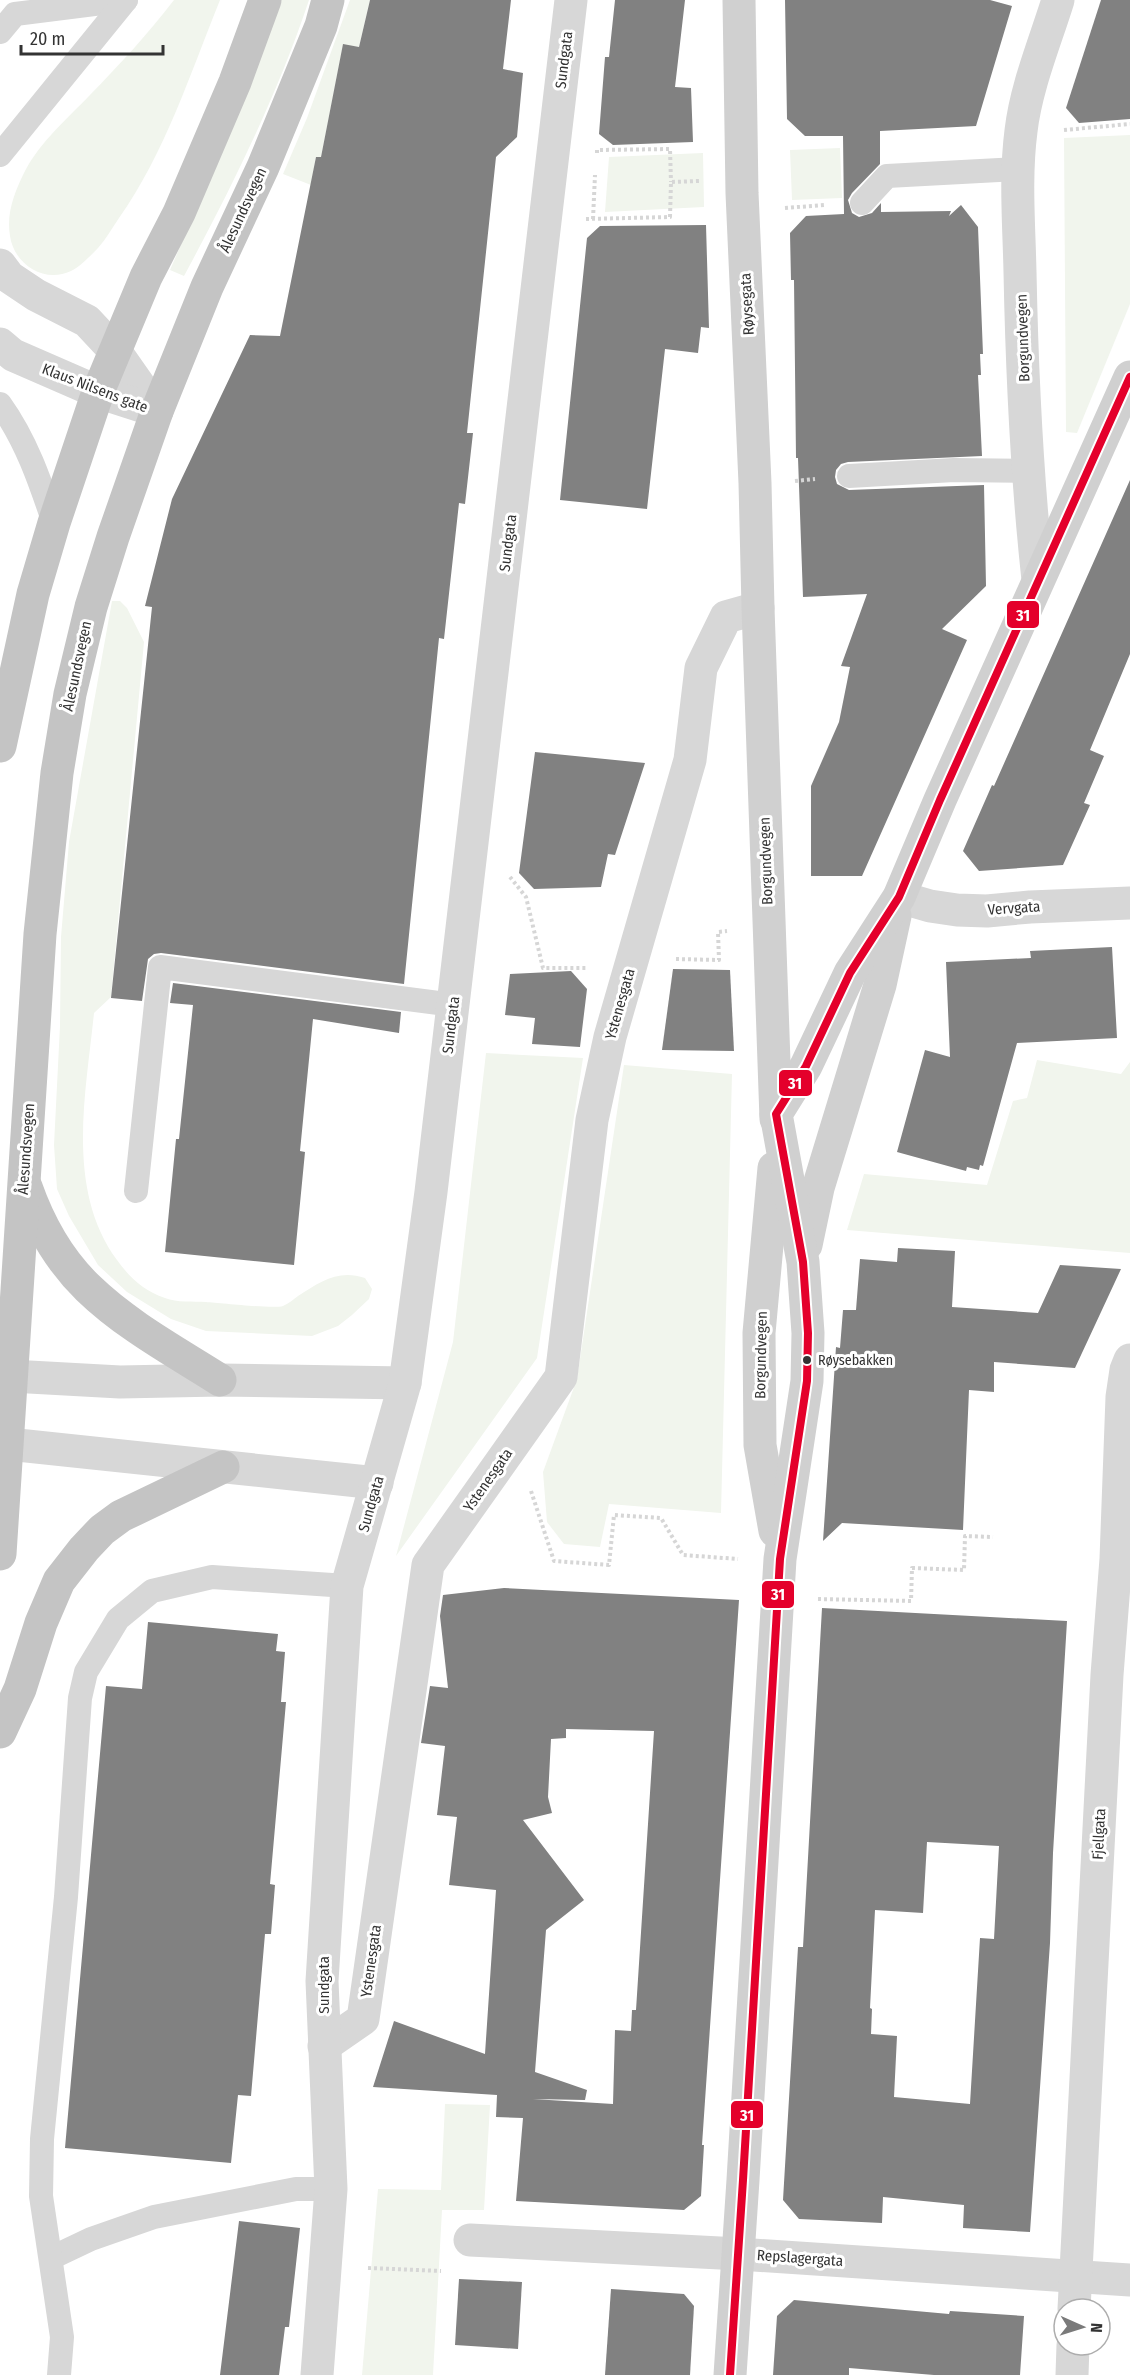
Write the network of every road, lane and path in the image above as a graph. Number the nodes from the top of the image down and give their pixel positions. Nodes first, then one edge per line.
1 (126, 0) edge
2 (265, 0) edge
3 (328, 0) edge
4 (571, 0) edge
5 (739, 0) edge
6 (1058, 0) edge
7 (0, 32) edge
8 (1130, 124) edge
9 (1054, 130) dead end
10 (0, 155) edge
11 (596, 162) dead end
12 (1018, 169) junction
13 (596, 173) dead end
14 (708, 180) dead end
15 (671, 182) junction
16 (862, 203) joint
17 (778, 208) dead end
18 (0, 265) edge
19 (0, 344) edge
20 (115, 351) junction
21 (1130, 377) edge
22 (98, 392) junction
23 (0, 404) edge
24 (157, 411) junction
25 (1029, 471) junction
26 (849, 476) dead end
27 (54, 523) junction
28 (1038, 580) junction
29 (758, 608) junction
30 (0, 746) edge
31 (526, 897) dead end
32 (899, 897) junction
33 (1130, 903) edge
34 (718, 932) dead end
35 (672, 959) dead end
36 (596, 968) dead end
37 (454, 1005) junction
38 (776, 1114) junction
39 (23, 1179) junction
40 (136, 1191) dead end
41 (802, 1262) junction
42 (1130, 1360) edge
43 (6, 1379) edge
44 (220, 1380) junction
45 (405, 1383) junction
46 (4, 1442) edge
47 (514, 1442) junction
48 (223, 1467) junction
49 (377, 1483) junction
50 (993, 1537) dead end
51 (0, 1554) edge
52 (780, 1560) junction
53 (1123, 1566) edge
54 (347, 1586) junction
55 (877, 1600) dead end
56 (0, 1732) edge
57 (324, 2046) junction
58 (331, 2189) junction
59 (470, 2240) dead end
60 (739, 2254) junction
61 (51, 2258) junction
62 (376, 2269) dead end
63 (447, 2271) dead end
64 (1076, 2277) junction
65 (1130, 2280) edge
66 (1075, 2297) edge
67 (1073, 2357) edge
68 (59, 2375) edge
69 (317, 2375) edge
70 (730, 2375) edge
71 (1072, 2375) edge

1 - 7 lane
1 - 10 lane
2 - 20 highway
3 - 24 highway, Ålesundsvegen
4 - 37 street, Sundgata
5 - 29 main road, Røysegata
6 - 12 street, Borgundvegen
8 - 9 path
11 - 15 path
12 - 16 lane
12 - 25 street, Borgundvegen
13 - 15 path
14 - 15 path
16 - 17 path
18 - 20 street, Klaus Nilsens gate
19 - 22 street, Klaus Nilsens gate
20 - 22 highway
20 - 24 street, Klaus Nilsens gate
21 - 28 main road, Borgundvegen
22 - 24 street, Klaus Nilsens gate
22 - 27 highway
23 - 27 lane
24 - 39 highway, Ålesundsvegen
25 - 26 lane
25 - 28 street, Borgundvegen
27 - 30 highway
28 - 32 main road, Borgundvegen
29 - 38 main road, Borgundvegen
29 - 47 street, Ystenesgata
31 - 36 path
32 - 33 street, Vervgata
32 - 38 main road, Borgundvegen
32 - 41 main road, Borgundvegen
34 - 35 path
37 - 40 lane
37 - 45 street, Sundgata
38 - 41 main road, Borgundvegen
38 - 52 main road, Borgundvegen
39 - 43 highway, Ålesundsvegen
39 - 44 highway
41 - 52 main road, Borgundvegen
42 - 53 street, Fjellgata
43 - 44 street
43 - 46 highway, Ålesundsvegen
44 - 45 street
45 - 49 street, Sundgata
46 - 48 street
46 - 51 highway, Ålesundsvegen
47 - 52 path
47 - 57 street, Ystenesgata
48 - 49 street
48 - 56 highway
49 - 54 street, Sundgata
50 - 55 path
52 - 60 main road, Borgundvegen
53 - 64 street, Fjellgata
54 - 57 street, Sundgata
54 - 61 lane
57 - 58 street
58 - 61 lane
58 - 69 street
59 - 60 street, Repslagergata
60 - 64 street, Repslagergata
60 - 70 main road, Borgundvegen
61 - 68 lane
62 - 63 path
64 - 65 street, Repslagergata
64 - 66 street, Fjellgata
67 - 71 street

